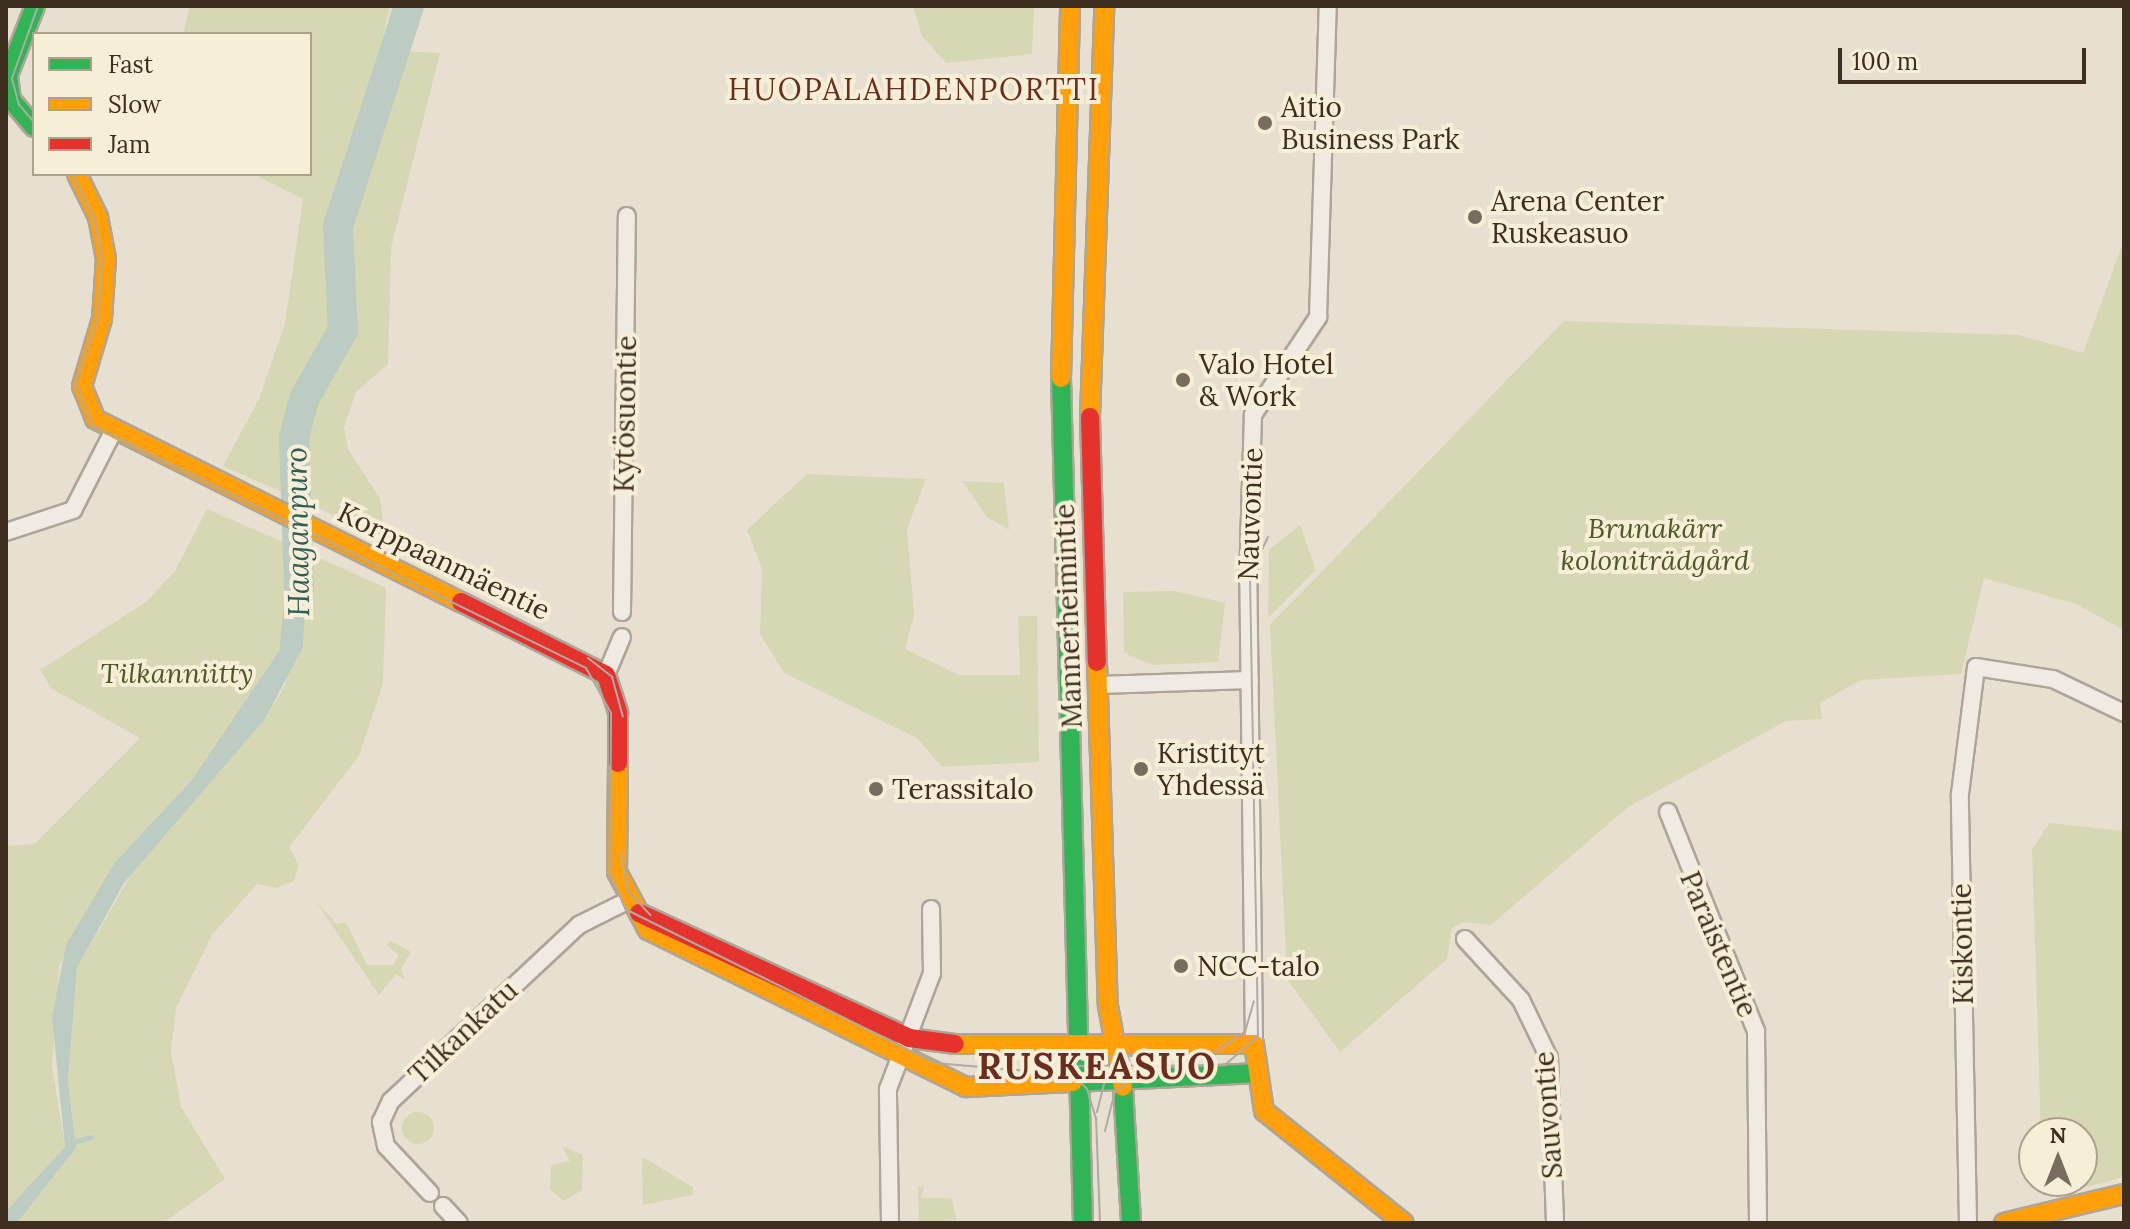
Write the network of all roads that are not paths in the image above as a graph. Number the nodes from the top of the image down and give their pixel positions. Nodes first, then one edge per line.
1 (35, 6) edge
2 (1070, 6) edge
3 (1104, 6) edge
4 (1328, 6) edge
5 (7, 90) edge
6 (32, 124) edge
7 (78, 176) edge
8 (627, 216) dead end
9 (113, 432) junction
10 (6, 532) edge
11 (622, 612) dead end
12 (622, 637) dead end
13 (606, 675) junction
14 (1250, 680) junction
15 (1099, 685) junction
16 (2124, 713) edge
17 (1668, 812) dead end
18 (633, 907) junction
19 (931, 909) dead end
20 (1465, 939) dead end
21 (1077, 1043) junction
22 (1113, 1043) junction
23 (1254, 1044) junction
24 (905, 1046) junction
25 (1255, 1073) junction
26 (1121, 1080) junction
27 (1080, 1087) junction
28 (430, 1193) dead end
29 (2124, 1194) edge
30 (443, 1206) dead end
31 (459, 1223) edge
32 (890, 1223) edge
33 (1083, 1223) edge
34 (1131, 1223) edge
35 (1404, 1223) edge
36 (1555, 1223) edge
37 (1758, 1223) edge
38 (1968, 1223) edge
39 (2004, 1223) edge

1 - 5 street
2 - 21 street, Mannerheimintie
3 - 15 street, Mannerheimintie
4 - 14 street, Nauvontie
5 - 6 street
7 - 9 street, Korppaanmäentie
8 - 11 street, Kytösuontie
9 - 10 street
9 - 13 street, Korppaanmäentie
12 - 13 street
13 - 18 street
14 - 15 street
14 - 23 street, Nauvontie
15 - 22 street, Mannerheimintie
16 - 38 street, Kiskontie
17 - 37 street, Paraistentie
18 - 24 street
18 - 28 street, Tilkankatu
19 - 24 street
20 - 36 street, Sauvontie
21 - 22 street
21 - 24 street
21 - 27 street, Mannerheimintie
22 - 23 street
22 - 26 street, Mannerheimintie
23 - 25 street
24 - 27 street
24 - 32 street
25 - 26 street
25 - 35 street
26 - 27 street
26 - 34 street, Mannerheimintie
27 - 33 street, Mannerheimintie
29 - 39 street
30 - 31 street

